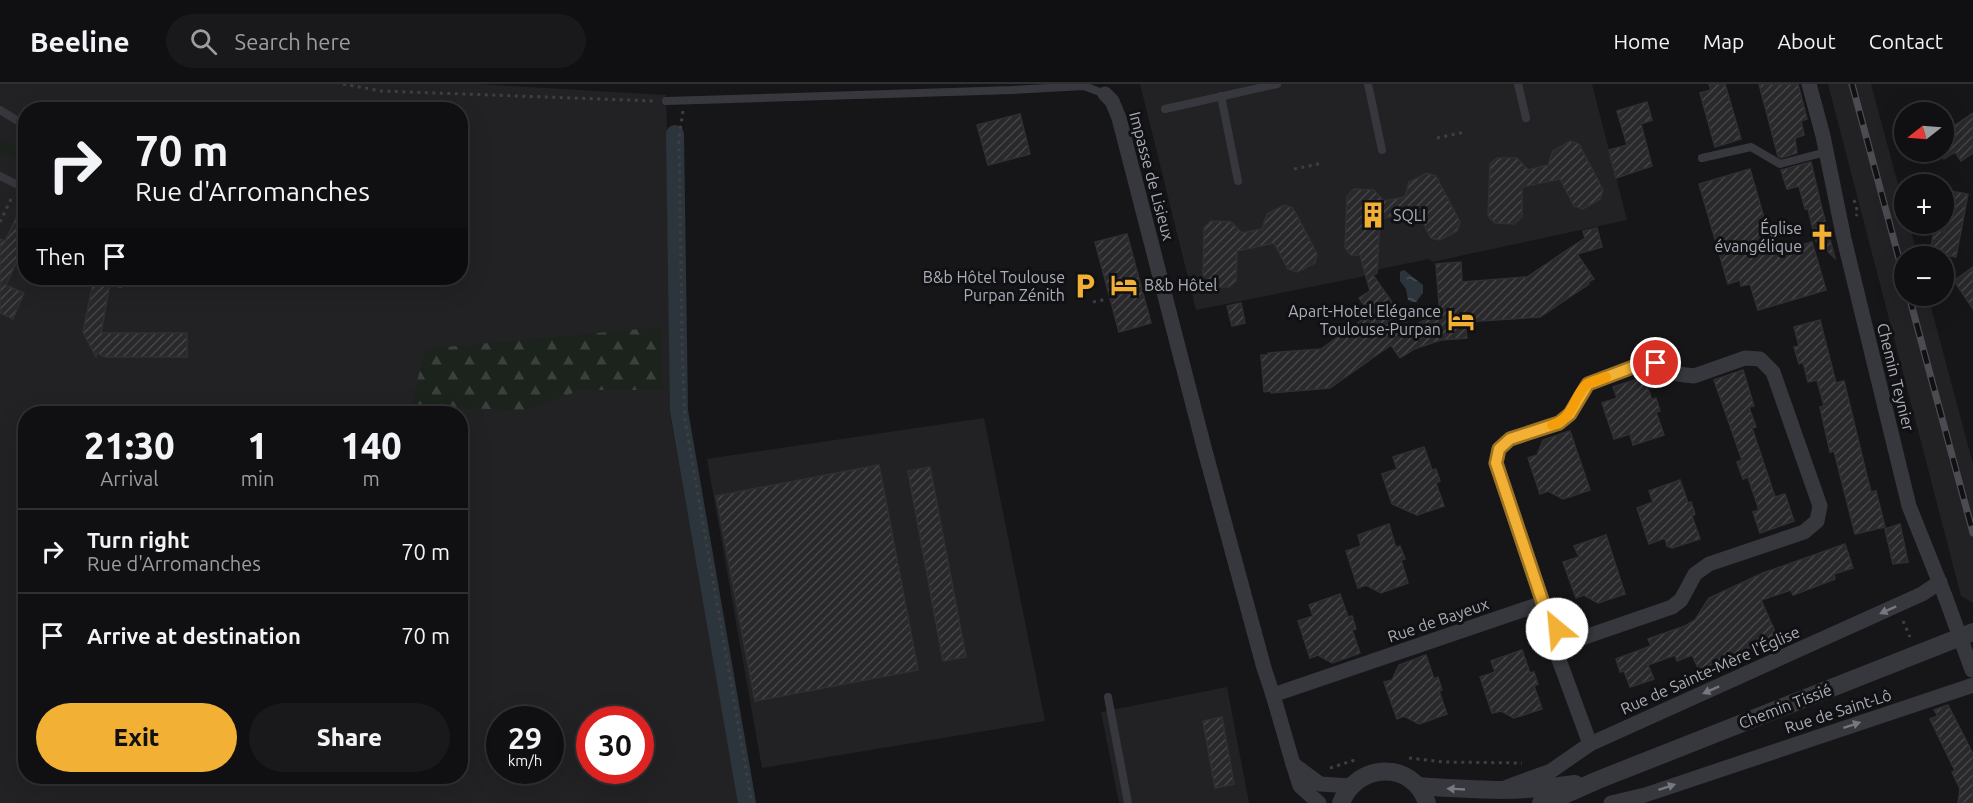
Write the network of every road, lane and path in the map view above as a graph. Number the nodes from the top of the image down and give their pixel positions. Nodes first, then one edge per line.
1 (343, 84) edge
2 (1277, 84) edge
3 (1368, 84) edge
4 (1518, 84) edge
5 (1809, 84) edge
6 (1105, 94) joint
7 (1221, 96) junction
8 (666, 101) joint
9 (685, 101) junction
10 (1165, 109) dead end
11 (0, 110) edge
12 (1526, 118) dead end
13 (18, 121) edge
14 (1465, 132) dead end
15 (1437, 138) dead end
16 (1382, 150) dead end
17 (1826, 152) junction
18 (1702, 158) dead end
19 (1323, 164) dead end
20 (1294, 169) dead end
21 (0, 176) edge
22 (1238, 181) dead end
23 (18, 185) edge
24 (1107, 299) dead end
25 (1093, 302) dead end
26 (1942, 589) junction
27 (1543, 603) junction
28 (1896, 606) junction
29 (1973, 632) edge
30 (1566, 638) junction
31 (1910, 639) dead end
32 (1973, 671) edge
33 (1973, 685) edge
34 (1273, 695) junction
35 (1108, 697) dead end
36 (1590, 744) junction
37 (1293, 764) junction
38 (1598, 780) junction
39 (1351, 786) junction
40 (1418, 786) junction
41 (1495, 791) junction
42 (1646, 799) edge
43 (1555, 802) edge
44 (752, 803) edge
45 (1128, 803) edge
46 (1319, 803) edge
47 (1341, 803) edge
48 (1427, 803) edge
49 (1611, 803) edge

1 - 8 path
2 - 7 lane
3 - 16 lane
4 - 12 lane
5 - 17 street, Chemin Teynier
6 - 9 lane, Impasse de Lisieux
6 - 34 street, Impasse de Lisieux
7 - 10 lane
7 - 22 lane
8 - 9 lane, Impasse de Lisieux
9 - 44 path
11 - 13 lane
14 - 15 path
17 - 18 lane
17 - 26 street, Chemin Teynier
19 - 20 path
21 - 23 lane
24 - 25 path
26 - 28 street, Rue de Sainte-Mère l'Église
26 - 32 street, Chemin Teynier, bridge
27 - 30 street
27 - 30 street
27 - 34 street, Rue de Bayeux
28 - 31 path
28 -> 36 street, Rue de Sainte-Mère l'Église
29 - 38 street, Chemin Tissié
30 - 36 street
42 -> 33 street, Rue de Saint-Lô
34 - 37 street
35 - 45 lane
36 - 41 street, Rue de Sainte-Mère l'Église
37 - 39 street
37 - 46 street
38 - 41 street, Chemin Tissié
38 - 43 street, Chemin Tissié
39 - 40 street
39 - 47 street
41 -> 40 street, Chemin Tissié
40 - 48 street
42 - 49 street, Rue de Saint-Lô

